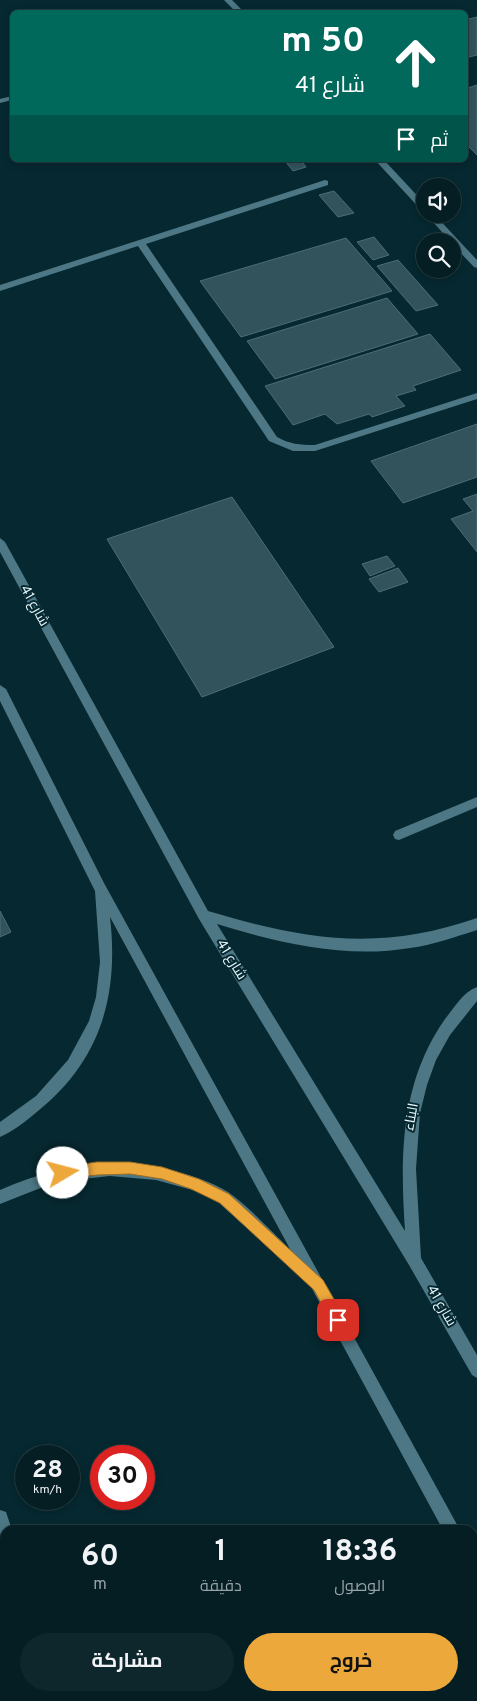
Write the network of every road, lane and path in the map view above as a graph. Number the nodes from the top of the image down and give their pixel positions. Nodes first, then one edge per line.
1 (228, 0) edge
2 (238, 10) edge
3 (381, 162) edge
4 (325, 183) dead end
5 (416, 199) edge
6 (438, 223) edge
7 (140, 242) junction
8 (477, 264) edge
9 (0, 288) edge
10 (477, 396) edge
11 (0, 542) edge
12 (0, 690) edge
13 (477, 802) edge
14 (399, 835) dead end
15 (100, 887) junction
16 (204, 915) junction
17 (477, 924) edge
18 (477, 993) edge
19 (0, 1130) edge
20 (0, 1198) edge
21 (414, 1260) junction
22 (319, 1285) junction
23 (477, 1370) edge
24 (449, 1525) edge

1 - 2 street
3 - 5 street
4 - 7 street
6 - 8 street
7 - 9 street
7 - 10 street
11 - 16 street, شارع 41
12 - 15 street
13 - 14 street
15 - 19 street
15 - 22 street
16 - 17 street
16 - 21 street, شارع 41
18 - 21 street, البناء
20 - 22 street
21 - 23 street, شارع 41
22 - 24 street

